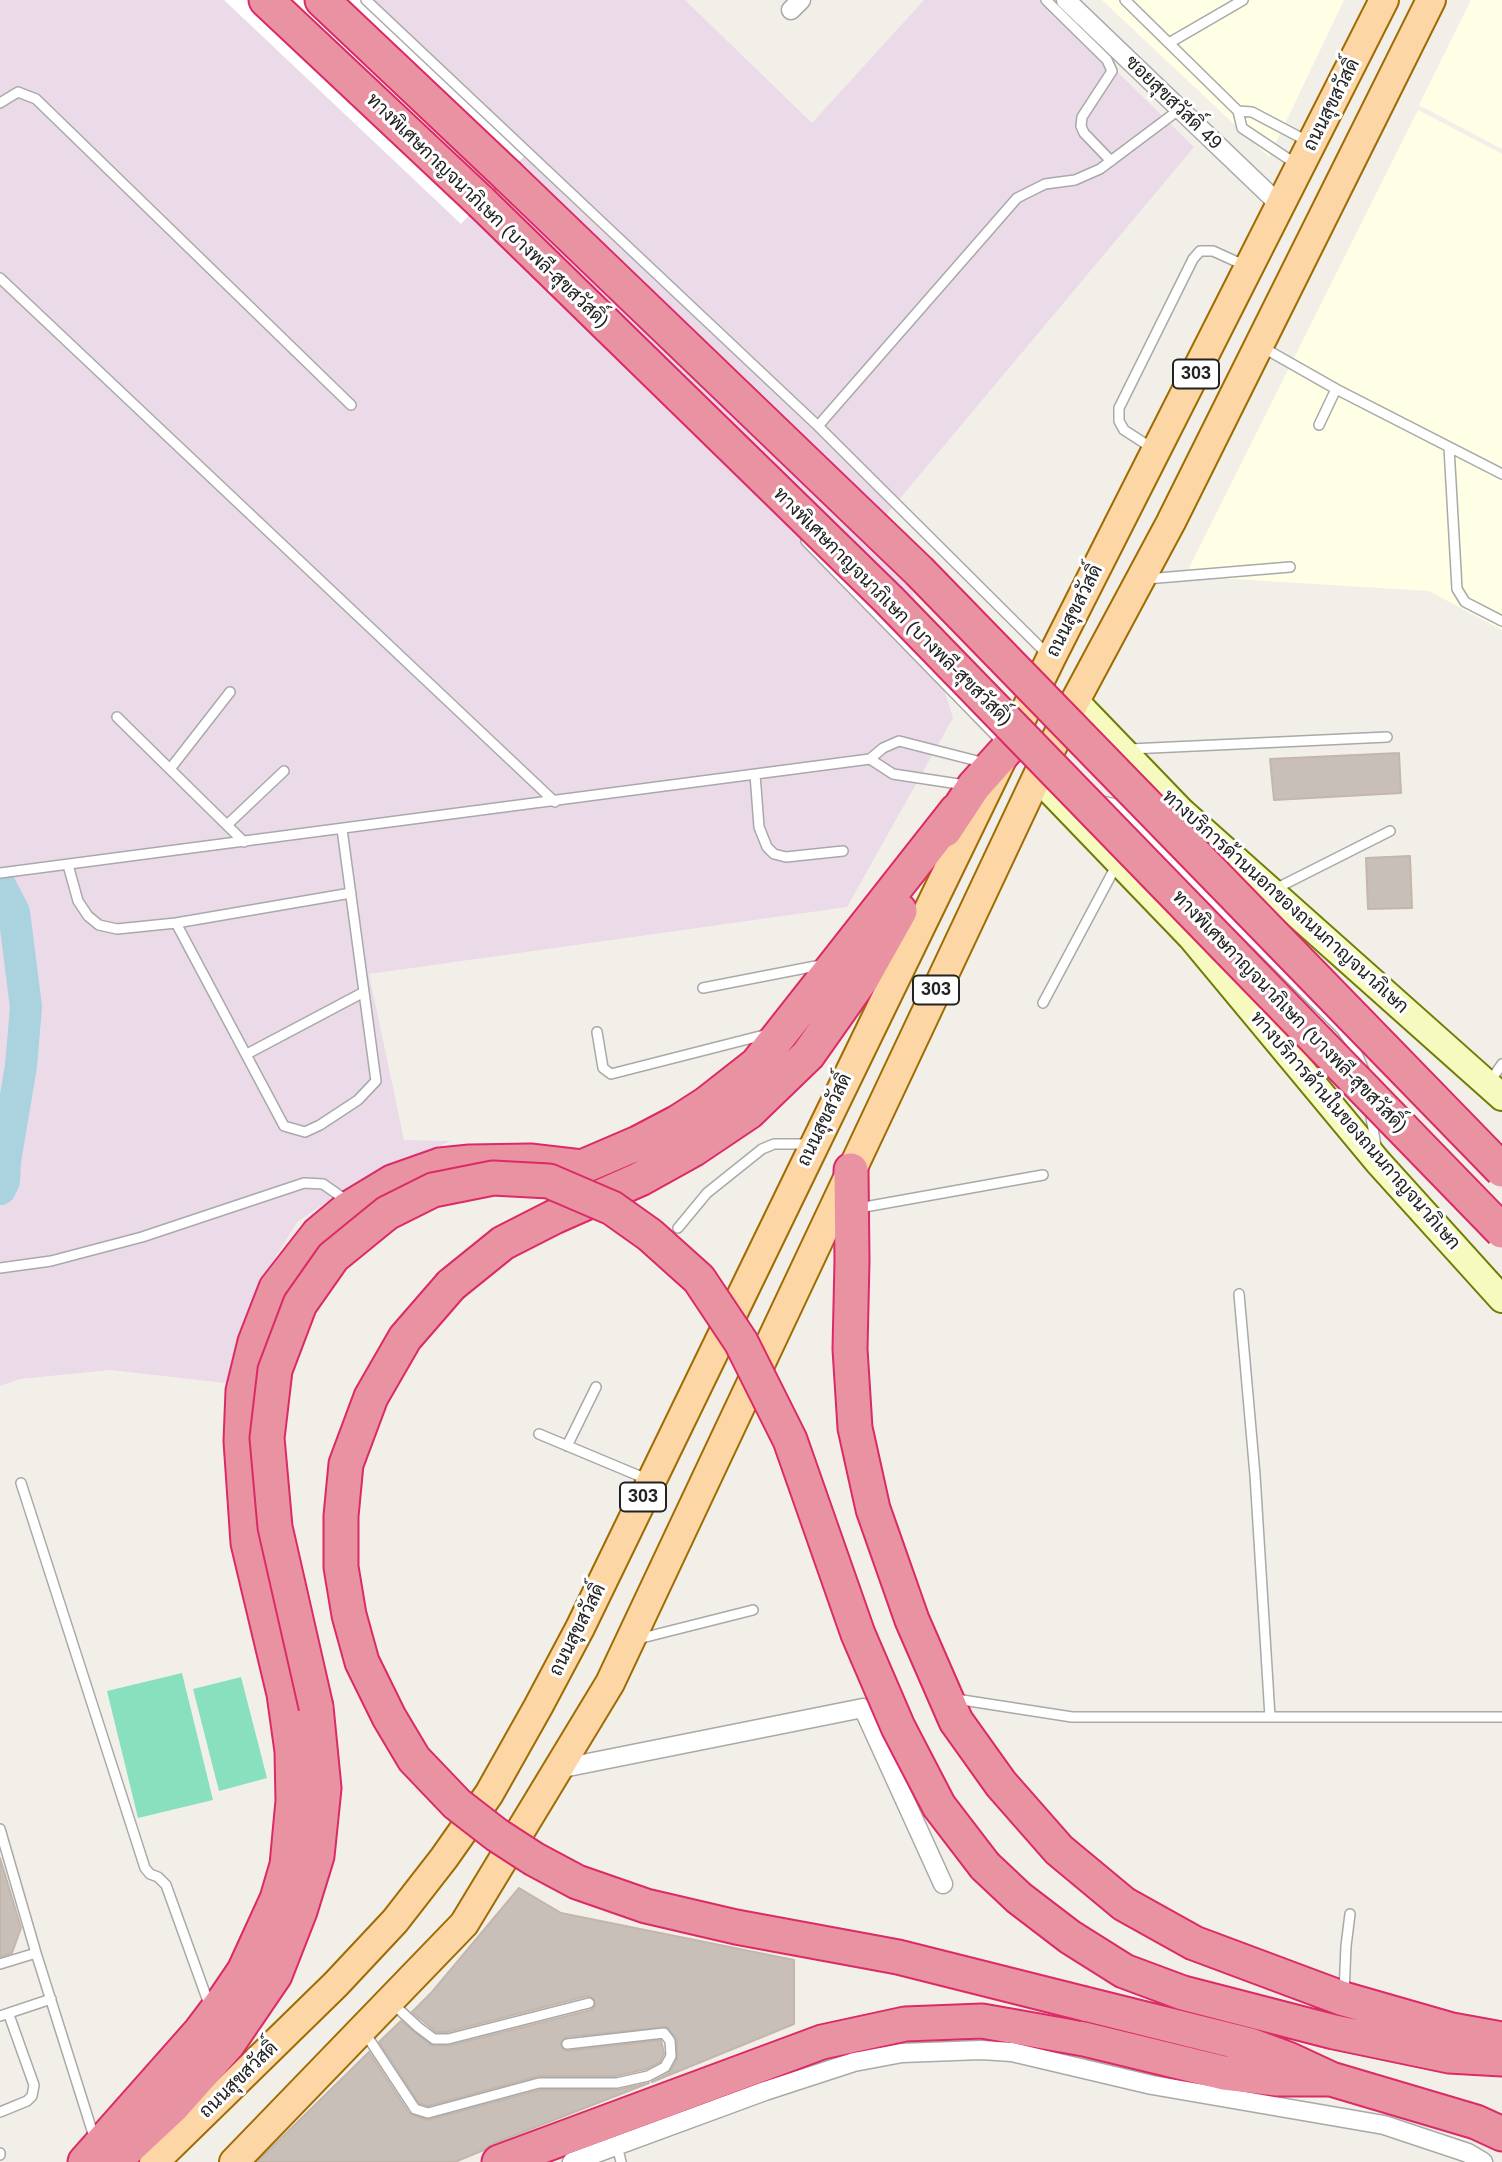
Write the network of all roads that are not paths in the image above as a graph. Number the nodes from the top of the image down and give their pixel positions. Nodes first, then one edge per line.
1 (322, 0) edge
2 (366, 0) edge
3 (1045, 0) edge
4 (1066, 0) edge
5 (1125, 0) edge
6 (1243, 0) edge
7 (1384, 0) edge
8 (1431, 0) edge
9 (264, 5) edge
10 (1169, 43) junction
11 (332, 76) dead end
12 (342, 86) dead end
13 (352, 95) dead end
14 (0, 103) edge
15 (1180, 109) junction
16 (1238, 111) junction
17 (1307, 155) junction
18 (1111, 161) junction
19 (1281, 206) junction
20 (483, 219) dead end
21 (1249, 268) junction
22 (0, 278) edge
23 (1259, 346) junction
24 (622, 354) dead end
25 (1336, 389) junction
26 (351, 405) dead end
27 (1319, 425) dead end
28 (818, 426) junction
29 (1449, 447) junction
30 (1156, 451) junction
31 (1502, 474) edge
32 (796, 531) dead end
33 (1290, 567) dead end
34 (1140, 579) junction
35 (1502, 621) edge
36 (1051, 658) junction
37 (230, 692) dead end
38 (1075, 701) junction
39 (117, 718) dead end
40 (1387, 737) dead end
41 (1122, 750) junction
42 (870, 759) junction
43 (170, 769) junction
44 (284, 771) dead end
45 (755, 774) junction
46 (1037, 777) junction
47 (983, 778) junction
48 (555, 802) junction
49 (1070, 811) junction
50 (227, 825) junction
51 (342, 829) junction
52 (1390, 831) dead end
53 (244, 842) junction
54 (843, 851) dead end
55 (1119, 861) junction
56 (68, 864) junction
57 (3, 873) edge
58 (1272, 891) junction
59 (351, 893) junction
60 (176, 923) junction
61 (839, 962) junction
62 (703, 988) dead end
63 (364, 992) junction
64 (1043, 1003) dead end
65 (784, 1030) junction
66 (597, 1032) dead end
67 (247, 1054) junction
68 (1497, 1082) edge
69 (814, 1144) junction
70 (1378, 1161) junction
71 (850, 1170) junction
72 (1502, 1170) edge
73 (1043, 1175) dead end
74 (354, 1205) junction
75 (851, 1210) junction
76 (678, 1228) dead end
77 (1502, 1231) edge
78 (0, 1268) edge
79 (1239, 1294) dead end
80 (1502, 1299) edge
81 (596, 1387) dead end
82 (539, 1434) dead end
83 (567, 1446) junction
84 (650, 1481) junction
85 (22, 1483) dead end
86 (753, 1610) dead end
87 (629, 1641) junction
88 (946, 1697) junction
89 (1270, 1717) junction
90 (1502, 1717) edge
91 (558, 1769) junction
92 (0, 1829) edge
93 (943, 1884) dead end
94 (1350, 1914) dead end
95 (36, 1953) junction
96 (0, 1964) edge
97 (51, 1999) junction
98 (1344, 1999) junction
99 (390, 2002) junction
100 (589, 2003) dead end
101 (4, 2015) edge
102 (212, 2015) junction
103 (363, 2030) junction
104 (1502, 2039) edge
105 (567, 2044) dead end
106 (1502, 2059) edge
107 (1331, 2079) junction
108 (0, 2112) edge
109 (1493, 2123) edge
110 (619, 2154) edge
111 (98, 2157) edge
112 (154, 2162) edge
113 (234, 2162) edge
114 (499, 2162) edge
115 (572, 2162) edge
116 (1483, 2162) edge

1 - 72 highway, ทางพิเศษกาญจนาภิเษก (บางพลี-สุขสวัสดิ์), bridge
2 - 28 lane
3 - 18 lane
4 - 15 street, ซอยสุขสวัสดิ์ 49
5 - 10 lane
6 - 10 lane
7 - 17 main road, ถนนสุขสวัสดิ์ / 303
8 - 23 main road, 303
9 - 11 lane
9 - 77 highway, ทางพิเศษกาญจนาภิเษก (บางพลี-สุขสวัสดิ์), bridge
10 - 16 lane
12 - 13 lane
14 - 26 lane
15 - 18 lane
15 - 19 street, ซอยสุขสวัสดิ์ 49
16 - 17 lane
16 - 17 lane
17 - 19 main road, ถนนสุขสวัสดิ์ / 303
18 - 28 lane
19 - 21 main road, ถนนสุขสวัสดิ์ / 303
20 - 24 lane
21 - 30 main road, ถนนสุขสวัสดิ์ / 303
21 - 30 lane
22 - 48 lane
23 - 25 lane
23 - 34 main road, 303
25 - 27 lane
25 - 29 lane
28 - 36 lane
29 - 31 lane
29 - 35 lane
30 - 36 main road, ถนนสุขสวัสดิ์ / 303
32 - 47 lane
33 - 34 lane
34 - 38 main road, 303
36 - 47 main road, ถนนสุขสวัสดิ์ / 303
37 - 43 lane
38 - 41 main road, ทางบริการด้านนอกของถนนกาญจนาภิเษก
38 - 46 main road, 303
39 - 43 lane
40 - 41 lane
41 - 58 main road, ทางบริการด้านนอกของถนนกาญจนาภิเษก
42 - 45 lane
42 - 47 lane
42 - 47 lane
43 - 50 lane
44 - 50 lane
45 - 48 lane
45 - 54 lane
46 - 47 main road
46 - 49 main road, ทางบริการด้านในของถนนกาญจนาภิเษก
46 - 71 main road, 303
47 - 61 highway
47 - 69 main road, ถนนสุขสวัสดิ์ / 303
47 - 107 highway, bridge
48 - 51 lane
49 - 55 main road, ทางบริการด้านในของถนนกาญจนาภิเษก
49 - 70 lane
50 - 53 lane
51 - 53 lane
51 - 59 lane
52 - 58 lane
53 - 56 lane
55 - 64 lane
55 - 70 main road, ทางบริการด้านในของถนนกาญจนาภิเษก
56 - 57 lane
56 - 60 lane
58 - 68 main road, ทางบริการด้านนอกของถนนกาญจนาภิเษก
59 - 60 lane
59 - 63 lane
60 - 67 lane
61 - 62 lane
61 - 65 highway
63 - 67 lane
63 - 67 lane
65 - 66 lane
65 - 74 highway
69 - 76 lane
69 - 84 main road, ถนนสุขสวัสดิ์ / 303
70 - 80 main road, ทางบริการด้านในของถนนกาญจนาภิเษก
71 - 75 highway
71 - 87 main road, 303
73 - 75 lane
74 - 78 lane
74 - 102 highway
75 - 88 highway
79 - 89 lane
81 - 83 lane
82 - 83 lane
83 - 84 lane
84 - 112 main road, ถนนสุขสวัสดิ์ / 303
85 - 102 lane
86 - 87 lane
87 - 91 main road, 303
88 - 89 lane
88 - 98 highway
89 - 90 lane
91 - 93 street
91 - 99 main road, 303
92 - 95 lane
94 - 98 lane
95 - 96 lane
95 - 97 lane
97 - 101 lane
97 - 111 lane
98 - 104 highway
99 - 100 lane
99 - 103 main road, 303
101 - 108 lane
102 - 111 highway
103 - 105 lane
103 - 113 main road, 303
106 - 111 highway, bridge
107 - 109 highway
107 - 114 highway
110 - 115 street
110 - 116 street

